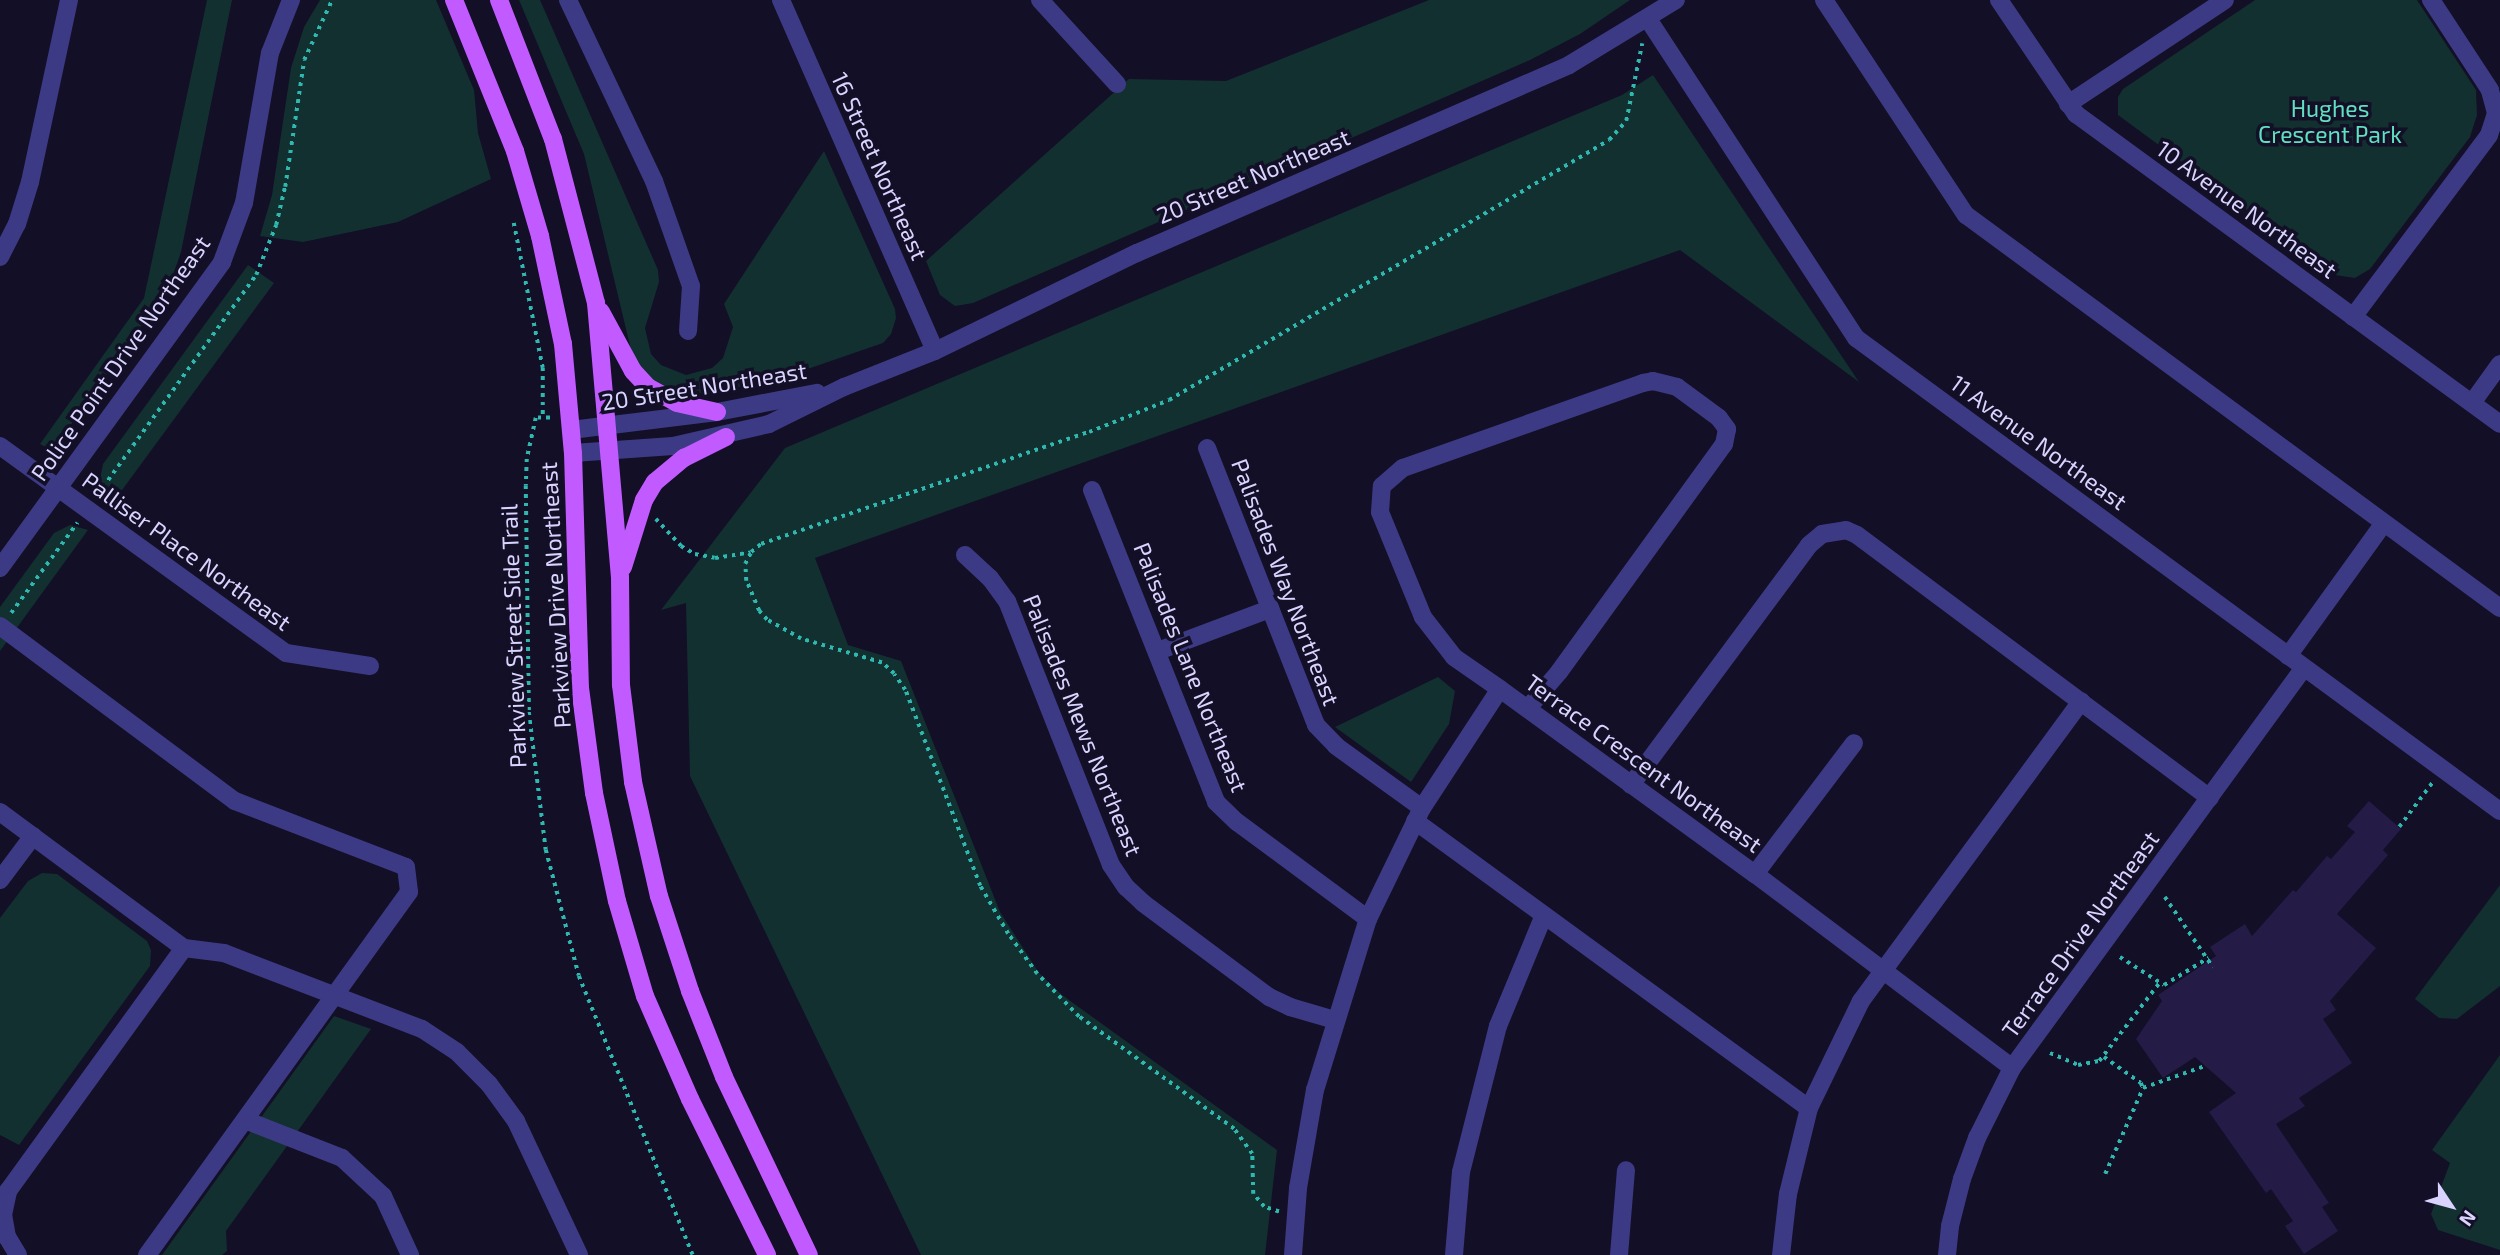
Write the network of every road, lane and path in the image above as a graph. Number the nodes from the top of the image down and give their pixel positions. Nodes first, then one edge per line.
1 (68, 0) edge
2 (291, 0) edge
3 (454, 0) edge
4 (499, 0) edge
5 (568, 0) edge
6 (781, 0) edge
7 (1040, 0) edge
8 (1676, 0) edge
9 (1824, 0) edge
10 (1999, 0) edge
11 (2225, 0) edge
12 (2431, 0) edge
13 (1648, 19) junction
14 (1117, 84) dead end
15 (2068, 104) junction
16 (512, 213) dead end
17 (0, 257) edge
18 (596, 303) junction
19 (2353, 317) junction
20 (688, 331) dead end
21 (935, 351) junction
22 (2500, 364) edge
23 (844, 387) junction
24 (2472, 403) junction
25 (717, 412) junction
26 (2500, 424) edge
27 (608, 427) junction
28 (571, 430) junction
29 (726, 437) junction
30 (0, 446) edge
31 (1208, 448) dead end
32 (610, 450) junction
33 (573, 453) junction
34 (59, 488) junction
35 (1093, 490) dead end
36 (655, 518) dead end
37 (2384, 523) junction
38 (751, 552) dead end
39 (965, 555) dead end
40 (0, 568) edge
41 (620, 577) junction
42 (2500, 608) edge
43 (1270, 609) junction
44 (0, 626) edge
45 (1158, 652) junction
46 (2288, 656) junction
47 (370, 666) dead end
48 (2304, 668) junction
49 (1500, 689) junction
50 (2081, 701) junction
51 (1528, 708) junction
52 (1854, 743) dead end
53 (2436, 778) dead end
54 (1631, 785) junction
55 (2210, 798) junction
56 (2500, 811) edge
57 (0, 812) edge
58 (1418, 815) junction
59 (2399, 827) dead end
60 (33, 836) junction
61 (1755, 874) junction
62 (0, 880) edge
63 (2165, 897) dead end
64 (1544, 915) junction
65 (1368, 919) junction
66 (184, 948) junction
67 (2120, 957) dead end
68 (2207, 958) junction
69 (2213, 967) dead end
70 (1882, 970) junction
71 (2160, 982) junction
72 (334, 995) junction
73 (1335, 1020) junction
74 (2050, 1053) dead end
75 (2104, 1057) junction
76 (2205, 1066) dead end
77 (2012, 1068) junction
78 (2143, 1088) junction
79 (1809, 1108) junction
80 (245, 1119) junction
81 (1626, 1170) dead end
82 (2105, 1174) dead end
83 (18, 1255) edge
84 (147, 1255) edge
85 (410, 1255) edge
86 (579, 1255) edge
87 (693, 1255) edge
88 (767, 1255) edge
89 (809, 1255) edge
90 (1293, 1255) edge
91 (1454, 1255) edge
92 (1619, 1255) edge
93 (1781, 1255) edge
94 (1947, 1255) edge

1 - 17 street
2 - 34 street, Police Point Drive Northeast
3 - 28 main road, Parkview Drive Northeast
4 - 18 main road
5 - 20 street
6 - 21 street, 16 Street Northeast
7 - 14 street
8 - 13 street, 20 Street Northeast
9 - 37 street
10 - 15 street, 10 Avenue Northeast
11 - 15 street
12 - 19 street
13 - 21 street, 20 Street Northeast
13 - 46 street, 11 Avenue Northeast
15 - 19 street, 10 Avenue Northeast
16 - 87 path, Parkview Street Side Trail
18 - 25 main road
18 - 27 main road
19 - 24 street, 10 Avenue Northeast
21 - 23 street, 20 Street Northeast
22 - 24 street
23 - 25 street, 20 Street Northeast
23 - 29 street, 20 Street Northeast
24 - 26 street, 10 Avenue Northeast
25 - 27 street, 20 Street Northeast
27 - 28 street, 20 Street Northeast
27 - 32 main road
28 - 33 main road, Parkview Drive Northeast
29 - 32 street, 20 Street Northeast
29 - 41 main road
30 - 34 street, Palliser Place Northeast
31 - 43 street, Palisades Way Northeast
32 - 33 street, 20 Street Northeast
32 - 41 main road
33 - 88 main road, Parkview Drive Northeast
34 - 40 street, Police Point Drive Northeast
34 - 47 street, Palliser Place Northeast
35 - 45 street, Palisades Lane Northeast
36 - 38 path
37 - 42 street
37 - 46 street
39 - 73 street, Palisades Mews Northeast
41 - 89 main road
43 - 45 street
43 - 58 street, Palisades Way Northeast
44 - 72 street
45 - 65 street, Palisades Lane Northeast
46 - 48 street, 11 Avenue Northeast
48 - 55 street, Terrace Drive Northeast
48 - 56 street, 11 Avenue Northeast
49 - 51 street, Terrace Crescent Northeast
49 - 51 street
49 - 58 street, Terrace Crescent Northeast
50 - 54 street
50 - 55 street
50 - 70 street
51 - 54 street, Terrace Crescent Northeast
52 - 61 street
53 - 59 path
54 - 61 street, Terrace Crescent Northeast
55 - 77 street, Terrace Drive Northeast
57 - 60 street
58 - 64 street, Palisades Way Northeast
58 - 65 street, Terrace Crescent Northeast
60 - 62 street
60 - 66 street
61 - 70 street, Terrace Crescent Northeast
63 - 68 path
64 - 79 street, Palisades Way Northeast
64 - 91 street
65 - 73 street, Terrace Crescent Northeast
66 - 72 street
66 - 83 street
67 - 71 path
68 - 69 path
68 - 71 path
70 - 77 street, Terrace Crescent Northeast
70 - 79 street
71 - 75 path
72 - 80 street
72 - 86 street
73 - 90 street, Terrace Crescent Northeast
74 - 75 path
75 - 78 path
76 - 78 path
77 - 94 street, Terrace Drive Northeast
78 - 82 path
79 - 93 street
80 - 84 street
80 - 85 street
81 - 92 street

